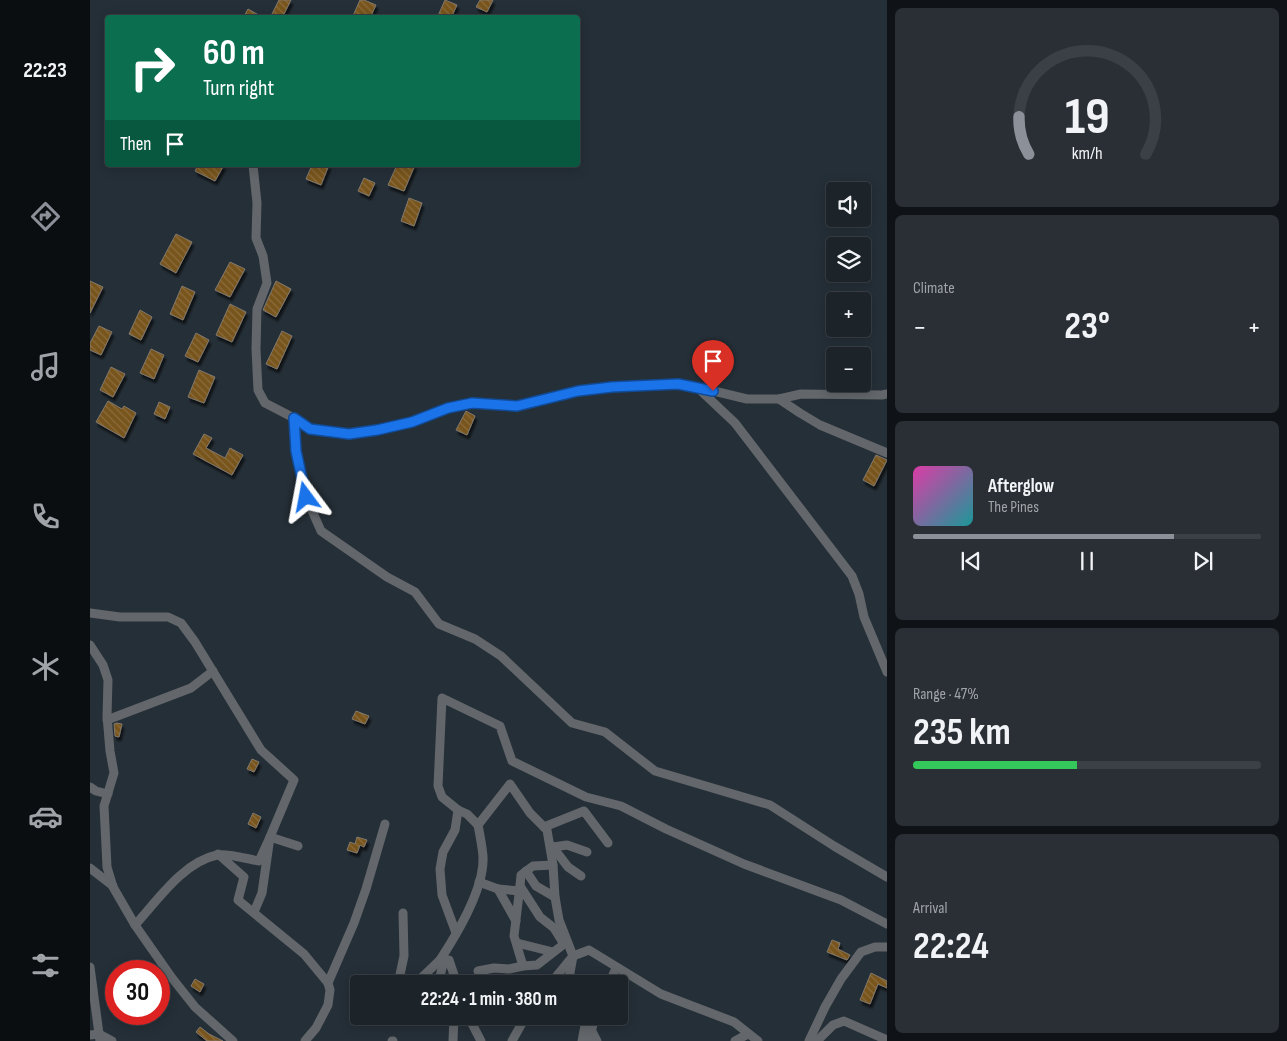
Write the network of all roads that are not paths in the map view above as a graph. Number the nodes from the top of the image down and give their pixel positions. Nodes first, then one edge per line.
1 (253, 167) edge
2 (697, 387) junction
3 (887, 394) edge
4 (779, 399) junction
5 (294, 418) junction
6 (887, 453) edge
7 (90, 613) edge
8 (90, 645) edge
9 (213, 671) junction
10 (887, 672) edge
11 (107, 720) junction
12 (90, 787) edge
13 (108, 794) junction
14 (458, 810) junction
15 (386, 824) dead end
16 (478, 825) junction
17 (544, 827) junction
18 (270, 837) junction
19 (608, 843) dead end
20 (551, 844) junction
21 (298, 846) dead end
22 (587, 852) dead end
23 (218, 854) junction
24 (553, 865) junction
25 (90, 868) edge
26 (526, 871) junction
27 (581, 876) dead end
28 (887, 877) edge
29 (479, 882) junction
30 (113, 887) junction
31 (520, 888) junction
32 (498, 889) junction
33 (555, 897) junction
34 (254, 912) junction
35 (403, 913) dead end
36 (516, 921) junction
37 (887, 924) edge
38 (135, 926) junction
39 (456, 933) junction
40 (517, 943) junction
41 (564, 944) junction
42 (887, 947) edge
43 (447, 948) junction
44 (553, 952) junction
45 (573, 956) junction
46 (440, 960) junction
47 (450, 965) junction
48 (523, 966) junction
49 (90, 967) edge
50 (616, 968) junction
51 (478, 971) dead end
52 (400, 975) edge
53 (425, 975) edge
54 (440, 975) edge
55 (454, 975) edge
56 (557, 975) edge
57 (570, 975) edge
58 (613, 975) edge
59 (328, 984) junction
60 (454, 1025) edge
61 (473, 1025) edge
62 (521, 1025) edge
63 (586, 1025) edge
64 (748, 1034) junction
65 (591, 1036) edge
66 (96, 1037) edge
67 (887, 1040) edge
68 (112, 1041) edge
69 (233, 1041) edge
70 (305, 1041) edge
71 (453, 1041) edge
72 (481, 1041) edge
73 (512, 1041) edge
74 (582, 1041) edge
75 (597, 1041) edge
76 (735, 1041) edge
77 (758, 1041) edge
78 (809, 1041) edge
79 (817, 1041) edge

1 - 5 street
2 - 4 street
2 - 5 street
2 - 10 street
3 - 4 street
4 - 6 street
5 - 28 street
7 - 9 street
8 - 11 street
9 - 11 street
9 - 18 street
11 - 13 street
12 - 13 street
13 - 30 street
14 - 16 street
14 - 37 street
14 - 39 street
15 - 59 street
16 - 17 street
16 - 29 street
17 - 19 street
17 - 20 street
18 - 21 street
18 - 23 street
18 - 34 street
20 - 22 street
20 - 24 street
20 - 27 street
23 - 34 street
23 - 38 street
24 - 26 street
24 - 33 street
25 - 30 street
26 - 31 street
26 - 33 street
29 - 32 street
29 - 39 street
30 - 38 street
31 - 32 street
31 - 36 street
31 - 41 street
32 - 36 street
33 - 45 street
34 - 59 street
35 - 52 street
36 - 40 street
38 - 69 street
39 - 43 street
40 - 44 street
40 - 48 street
41 - 44 street
41 - 45 street
42 - 78 street
43 - 46 street
43 - 47 street
44 - 48 street
45 - 50 street
45 - 56 street
45 - 57 street
46 - 47 street
46 - 53 street
46 - 54 street
47 - 55 street
48 - 51 street
49 - 66 street
50 - 58 street
50 - 64 street
59 - 70 street
60 - 71 street
61 - 72 street
62 - 73 street
63 - 74 street
64 - 76 street
64 - 77 street
65 - 75 street
66 - 68 street
67 - 79 street

